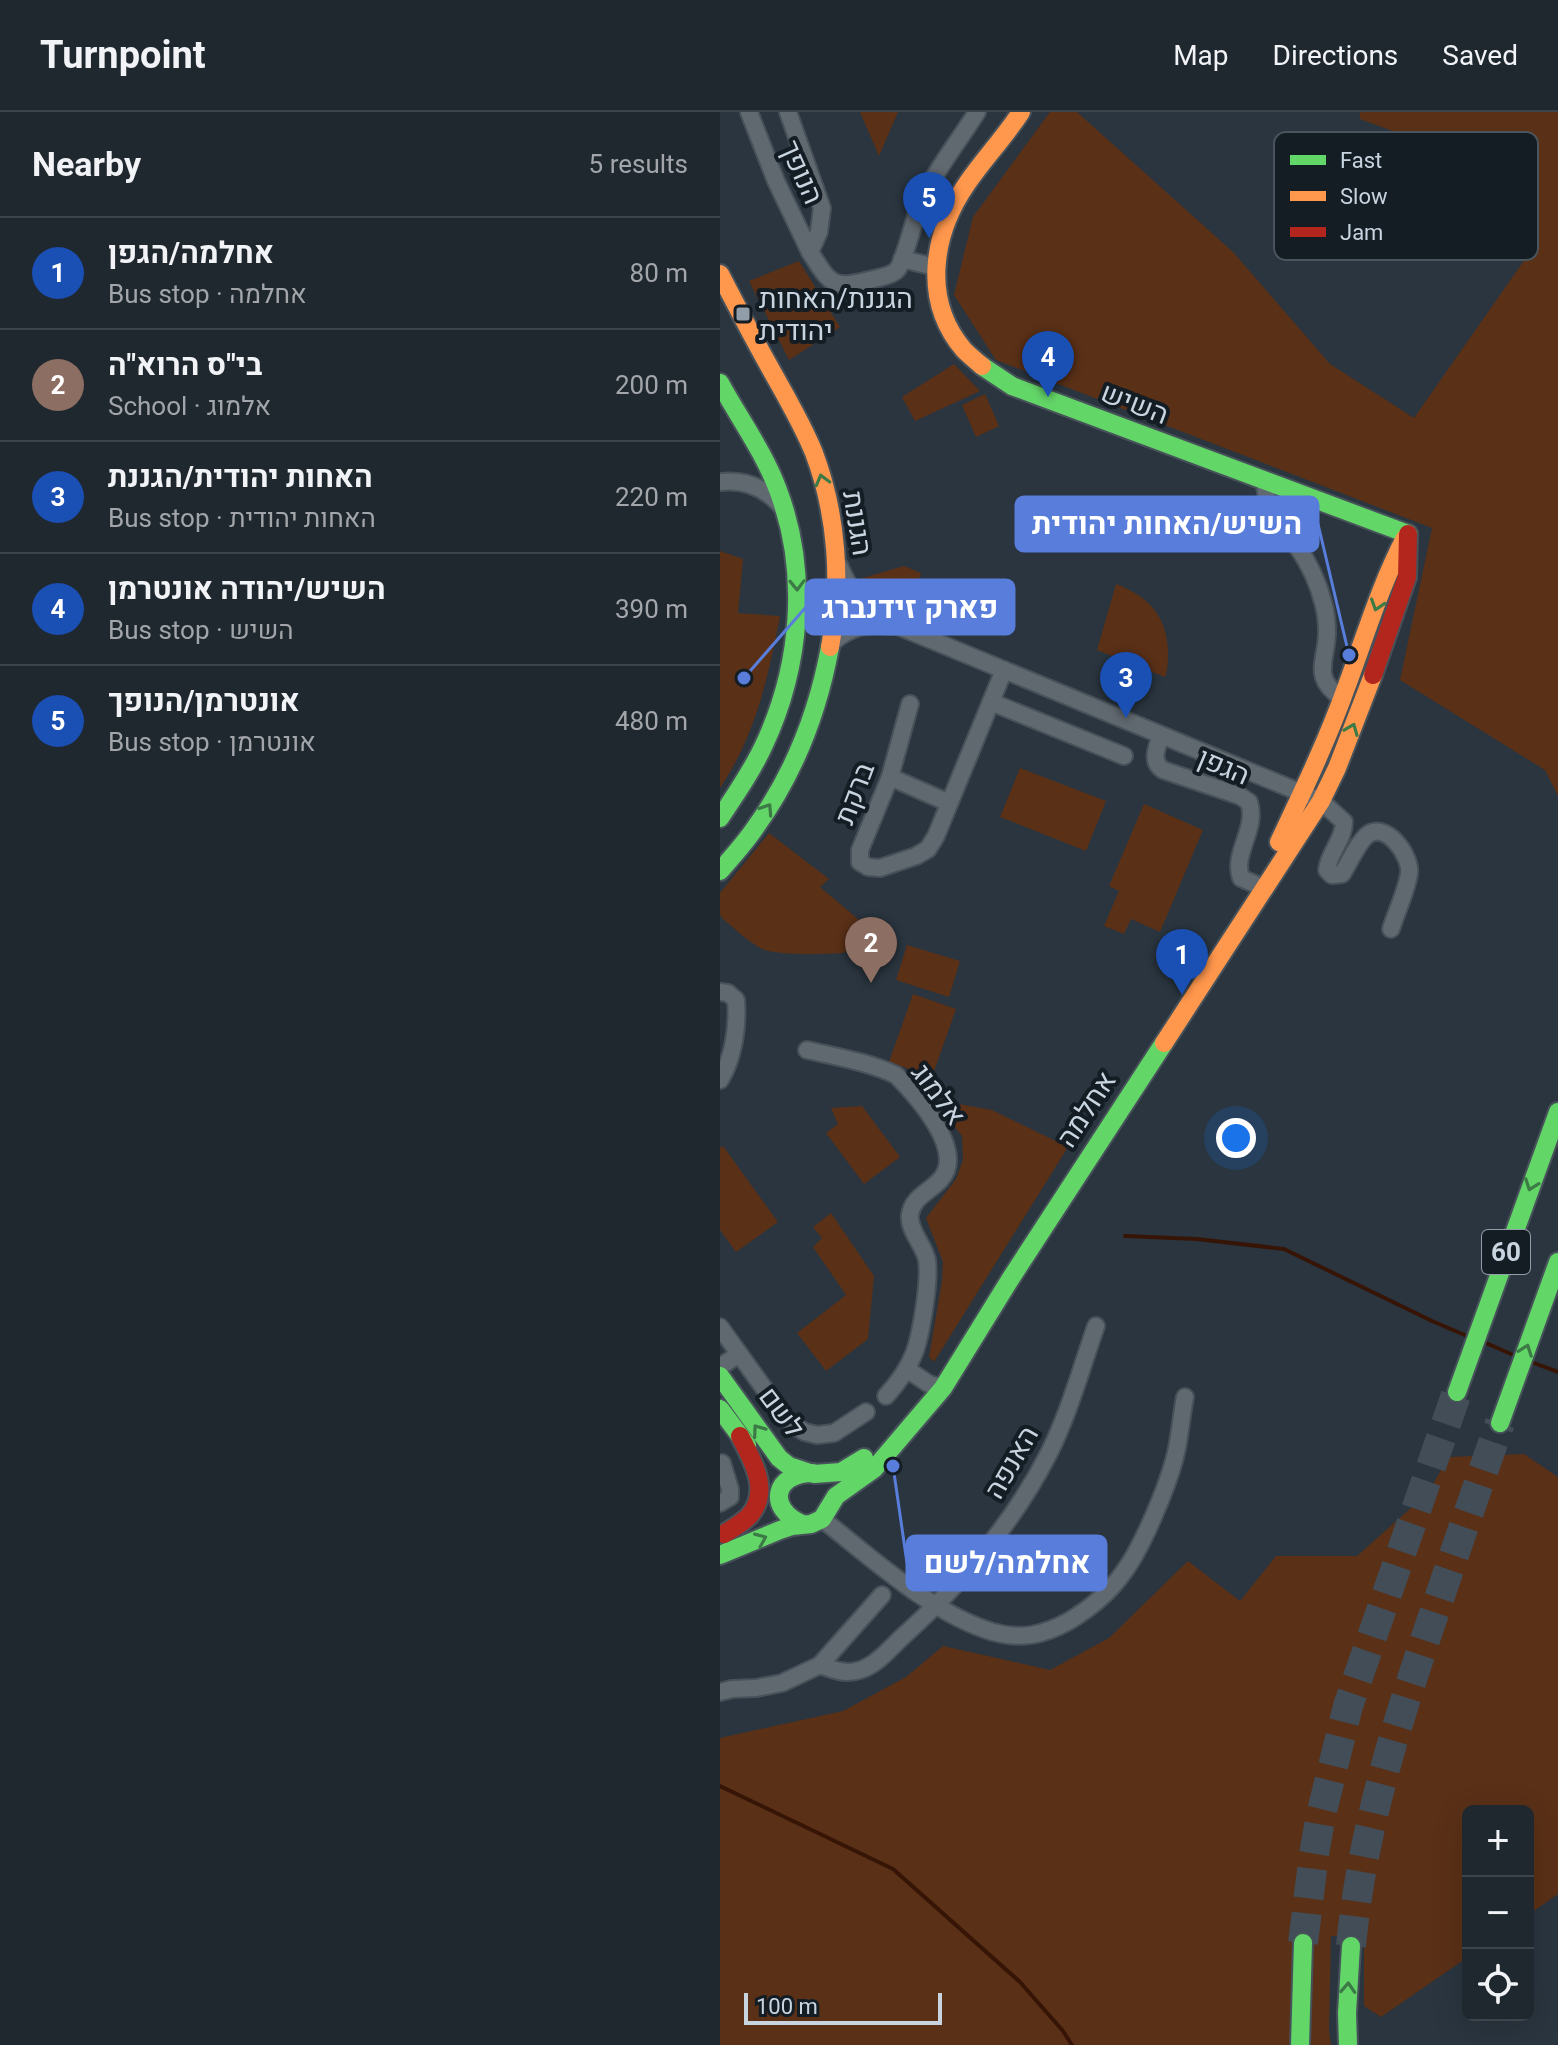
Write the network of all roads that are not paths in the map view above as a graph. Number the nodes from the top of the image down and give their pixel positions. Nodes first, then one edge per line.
1 (749, 112) edge
2 (788, 112) edge
3 (977, 112) edge
4 (1021, 112) edge
5 (810, 252) junction
6 (902, 259) junction
7 (935, 267) junction
8 (720, 274) edge
9 (720, 383) edge
10 (753, 440) junction
11 (724, 481) edge
12 (1265, 481) junction
13 (784, 508) junction
14 (1408, 534) junction
15 (837, 560) junction
16 (898, 626) junction
17 (833, 642) junction
18 (1004, 670) junction
19 (1343, 699) junction
20 (991, 702) junction
21 (910, 704) dead end
22 (1161, 735) junction
23 (1124, 756) dead end
24 (890, 777) junction
25 (1312, 797) junction
26 (949, 803) junction
27 (720, 818) edge
28 (720, 871) edge
29 (1260, 888) junction
30 (1391, 929) dead end
31 (720, 992) edge
32 (727, 1040) edge
33 (807, 1050) dead end
34 (720, 1080) edge
35 (1558, 1112) edge
36 (1558, 1262) edge
37 (1096, 1326) dead end
38 (720, 1327) edge
39 (739, 1354) junction
40 (720, 1367) edge
41 (908, 1370) junction
42 (720, 1376) edge
43 (936, 1386) junction
44 (1457, 1392) tunnel mouth
45 (886, 1396) dead end
46 (1185, 1397) dead end
47 (720, 1409) edge
48 (866, 1412) dead end
49 (1500, 1423) tunnel mouth
50 (740, 1436) junction
51 (722, 1463) edge
52 (811, 1473) junction
53 (779, 1499) junction
54 (720, 1503) edge
55 (826, 1512) junction
56 (802, 1524) junction
57 (722, 1535) edge
58 (720, 1555) edge
59 (882, 1595) dead end
60 (938, 1605) junction
61 (820, 1665) junction
62 (720, 1692) edge
63 (1303, 1943) tunnel mouth
64 (1351, 1946) tunnel mouth
65 (1348, 2038) edge
66 (1300, 2045) edge

1 - 5 street, הנופך
2 - 5 street, הנופך
3 - 6 street
4 - 7 main road
5 - 6 street, הנופך
6 - 7 street
7 - 12 main road, השיש
15 -> 8 main road, הגננת
9 - 10 main road
10 - 11 street
10 - 13 main road
11 - 13 street
12 - 14 main road, השיש
12 - 19 street
13 -> 27 main road
14 -> 19 main road
25 -> 14 main road
15 - 16 street
15 - 17 main road, הגננת
16 - 17 street
16 - 18 street
28 -> 17 main road, הגננת
18 - 20 street, ברקת
18 - 22 street
19 - 25 main road
20 - 23 street
20 - 26 street, ברקת
21 - 24 street, ברקת
22 - 25 street
22 - 29 street, הגפן
24 - 26 street
24 - 26 street, ברקת
25 - 29 main road, אחלמה
25 - 30 street
29 - 43 main road, אחלמה
31 - 32 street
32 - 34 street
33 - 41 street, אלמוג
35 -> 44 main road, 60
49 -> 36 main road, 60
37 - 60 street, האנפה
38 - 39 street
39 - 40 street
39 - 48 street
41 - 43 street
41 - 45 street, אלמוג
52 -> 42 main road, לשם
43 - 52 main road, אחלמה
43 - 55 main road, אחלמה
46 - 60 street
47 - 50 main road, לשם
50 - 53 main road, לשם
50 - 57 main road
51 - 54 street
52 - 53 main road
52 - 55 main road
53 - 56 main road
53 - 57 main road
55 - 56 main road
55 - 60 street
58 -> 56 main road
59 - 61 street
60 - 61 street, האנפה
61 - 62 street
63 - 66 main road
65 -> 64 main road

